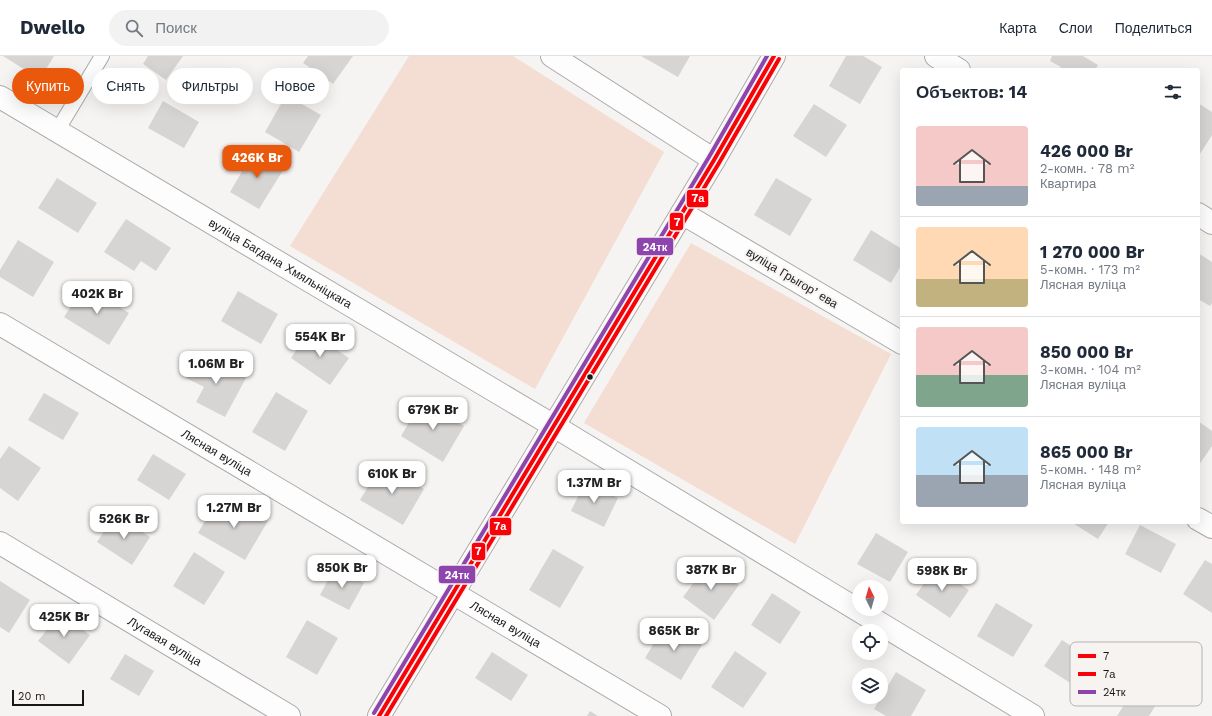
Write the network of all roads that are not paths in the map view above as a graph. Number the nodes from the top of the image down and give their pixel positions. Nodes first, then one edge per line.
1 (102, 56) edge
2 (552, 56) edge
3 (774, 56) edge
4 (936, 56) edge
5 (956, 68) edge
6 (0, 97) edge
7 (57, 131) junction
8 (714, 160) junction
9 (682, 213) junction
10 (1200, 215) edge
11 (1212, 223) edge
12 (0, 324) edge
13 (900, 342) edge
14 (554, 426) junction
15 (1200, 520) edge
16 (1212, 527) edge
17 (0, 543) edge
18 (454, 592) junction
19 (289, 716) edge
20 (379, 716) edge
21 (660, 716) edge
22 (1033, 716) edge

1 - 7 lane
2 - 8 street
3 - 8 street
4 - 5 street
6 - 7 street, вуліца Багдана Хмяльніцкага
7 - 14 street, вуліца Багдана Хмяльніцкага
8 - 9 street
9 - 13 street, вуліца Грыгорʼева
9 - 14 street
10 - 11 street
12 - 18 street, Лясная вуліца
14 - 18 street
14 - 22 street, вуліца Багдана Хмяльніцкага
15 - 16 street
17 - 19 street, Лугавая вуліца
18 - 20 street
18 - 21 street, Лясная вуліца

